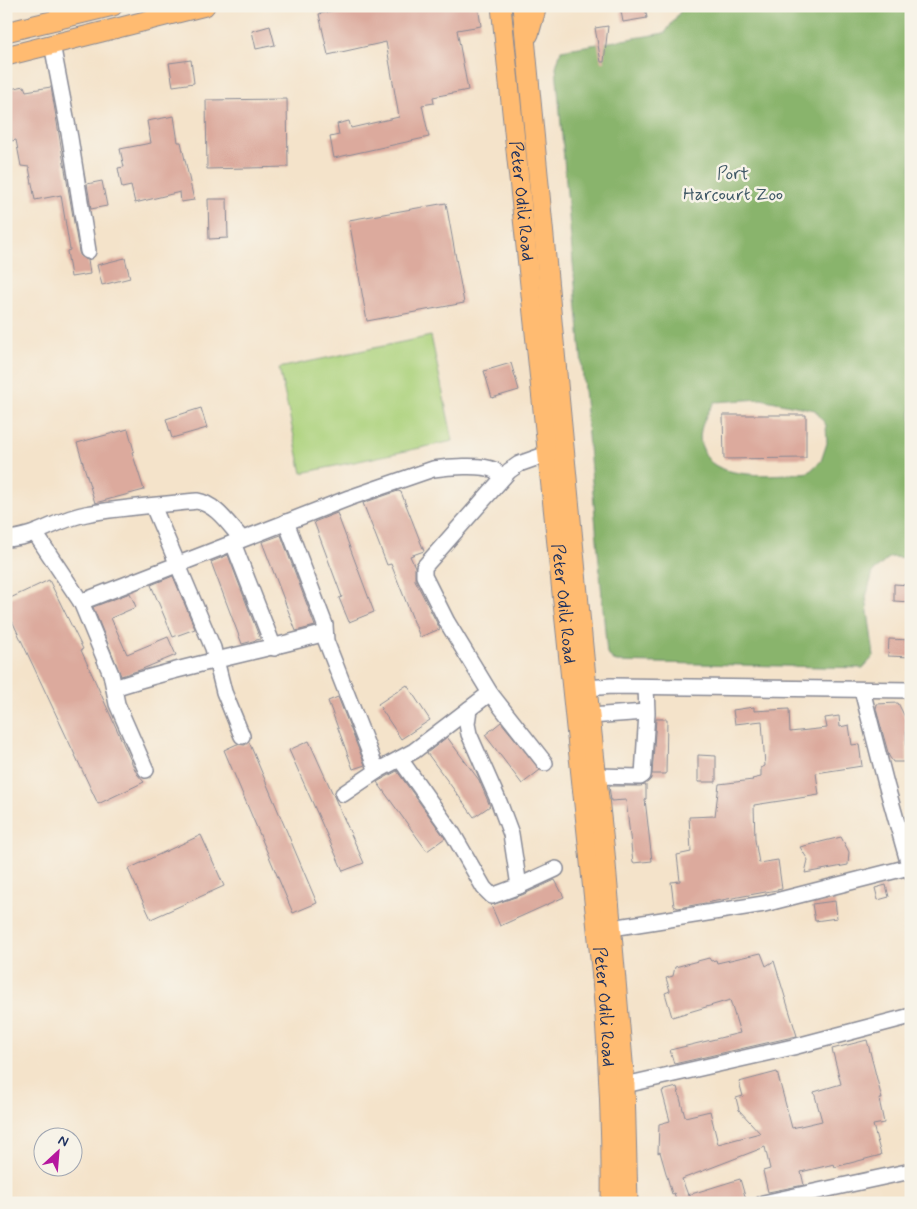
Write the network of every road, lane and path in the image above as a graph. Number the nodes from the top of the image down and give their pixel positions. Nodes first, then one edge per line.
1 (113, 6) edge
2 (205, 6) edge
3 (522, 6) edge
4 (536, 6) edge
5 (499, 10) edge
6 (6, 32) edge
7 (52, 44) junction
8 (525, 48) junction
9 (6, 56) edge
10 (88, 251) dead end
11 (547, 454) junction
12 (504, 477) junction
13 (153, 506) junction
14 (286, 522) junction
15 (35, 533) junction
16 (6, 539) edge
17 (238, 541) junction
18 (177, 564) junction
19 (81, 602) junction
20 (325, 633) junction
21 (274, 648) junction
22 (216, 659) junction
23 (646, 686) junction
24 (114, 688) junction
25 (580, 688) junction
26 (862, 690) junction
27 (911, 690) edge
28 (490, 693) junction
29 (470, 709) junction
30 (646, 712) junction
31 (590, 716) junction
32 (242, 736) dead end
33 (400, 759) junction
34 (545, 763) dead end
35 (146, 770) dead end
36 (377, 771) junction
37 (597, 776) junction
38 (343, 794) dead end
39 (556, 869) dead end
40 (910, 869) edge
41 (519, 886) junction
42 (612, 928) junction
43 (911, 1016) edge
44 (624, 1085) junction
45 (911, 1171) edge
46 (612, 1203) edge
47 (628, 1203) edge
48 (763, 1203) edge

1 - 6 main road
2 - 7 main road
3 - 8 main road, Peter Odili Road
4 - 8 main road
5 - 11 main road, Peter Odili Road
7 - 9 main road
7 - 10 street
8 - 25 main road, Peter Odili Road
11 - 12 street
11 - 25 main road, Peter Odili Road
12 - 14 street
12 - 28 street
13 - 15 street
13 - 17 street
13 - 18 street
14 - 17 street
14 - 20 street
15 - 16 street
15 - 19 street
17 - 18 street
17 - 21 street
18 - 19 street
18 - 22 street
19 - 24 street
20 - 21 street
20 - 36 street
21 - 22 street
22 - 24 street
22 - 32 street
23 - 25 street
23 - 26 street
23 - 30 street
24 - 35 street
25 - 31 main road, Peter Odili Road
25 - 46 main road, Peter Odili Road
26 - 27 street
26 - 40 street
28 - 29 street
28 - 34 street
29 - 33 street
29 - 41 street
30 - 31 street
30 - 37 street
31 - 37 main road, Peter Odili Road
33 - 36 street
33 - 41 street
36 - 38 street
37 - 42 main road, Peter Odili Road
39 - 41 street
40 - 42 street
42 - 44 main road, Peter Odili Road
43 - 44 street
44 - 47 main road, Peter Odili Road
45 - 48 street

